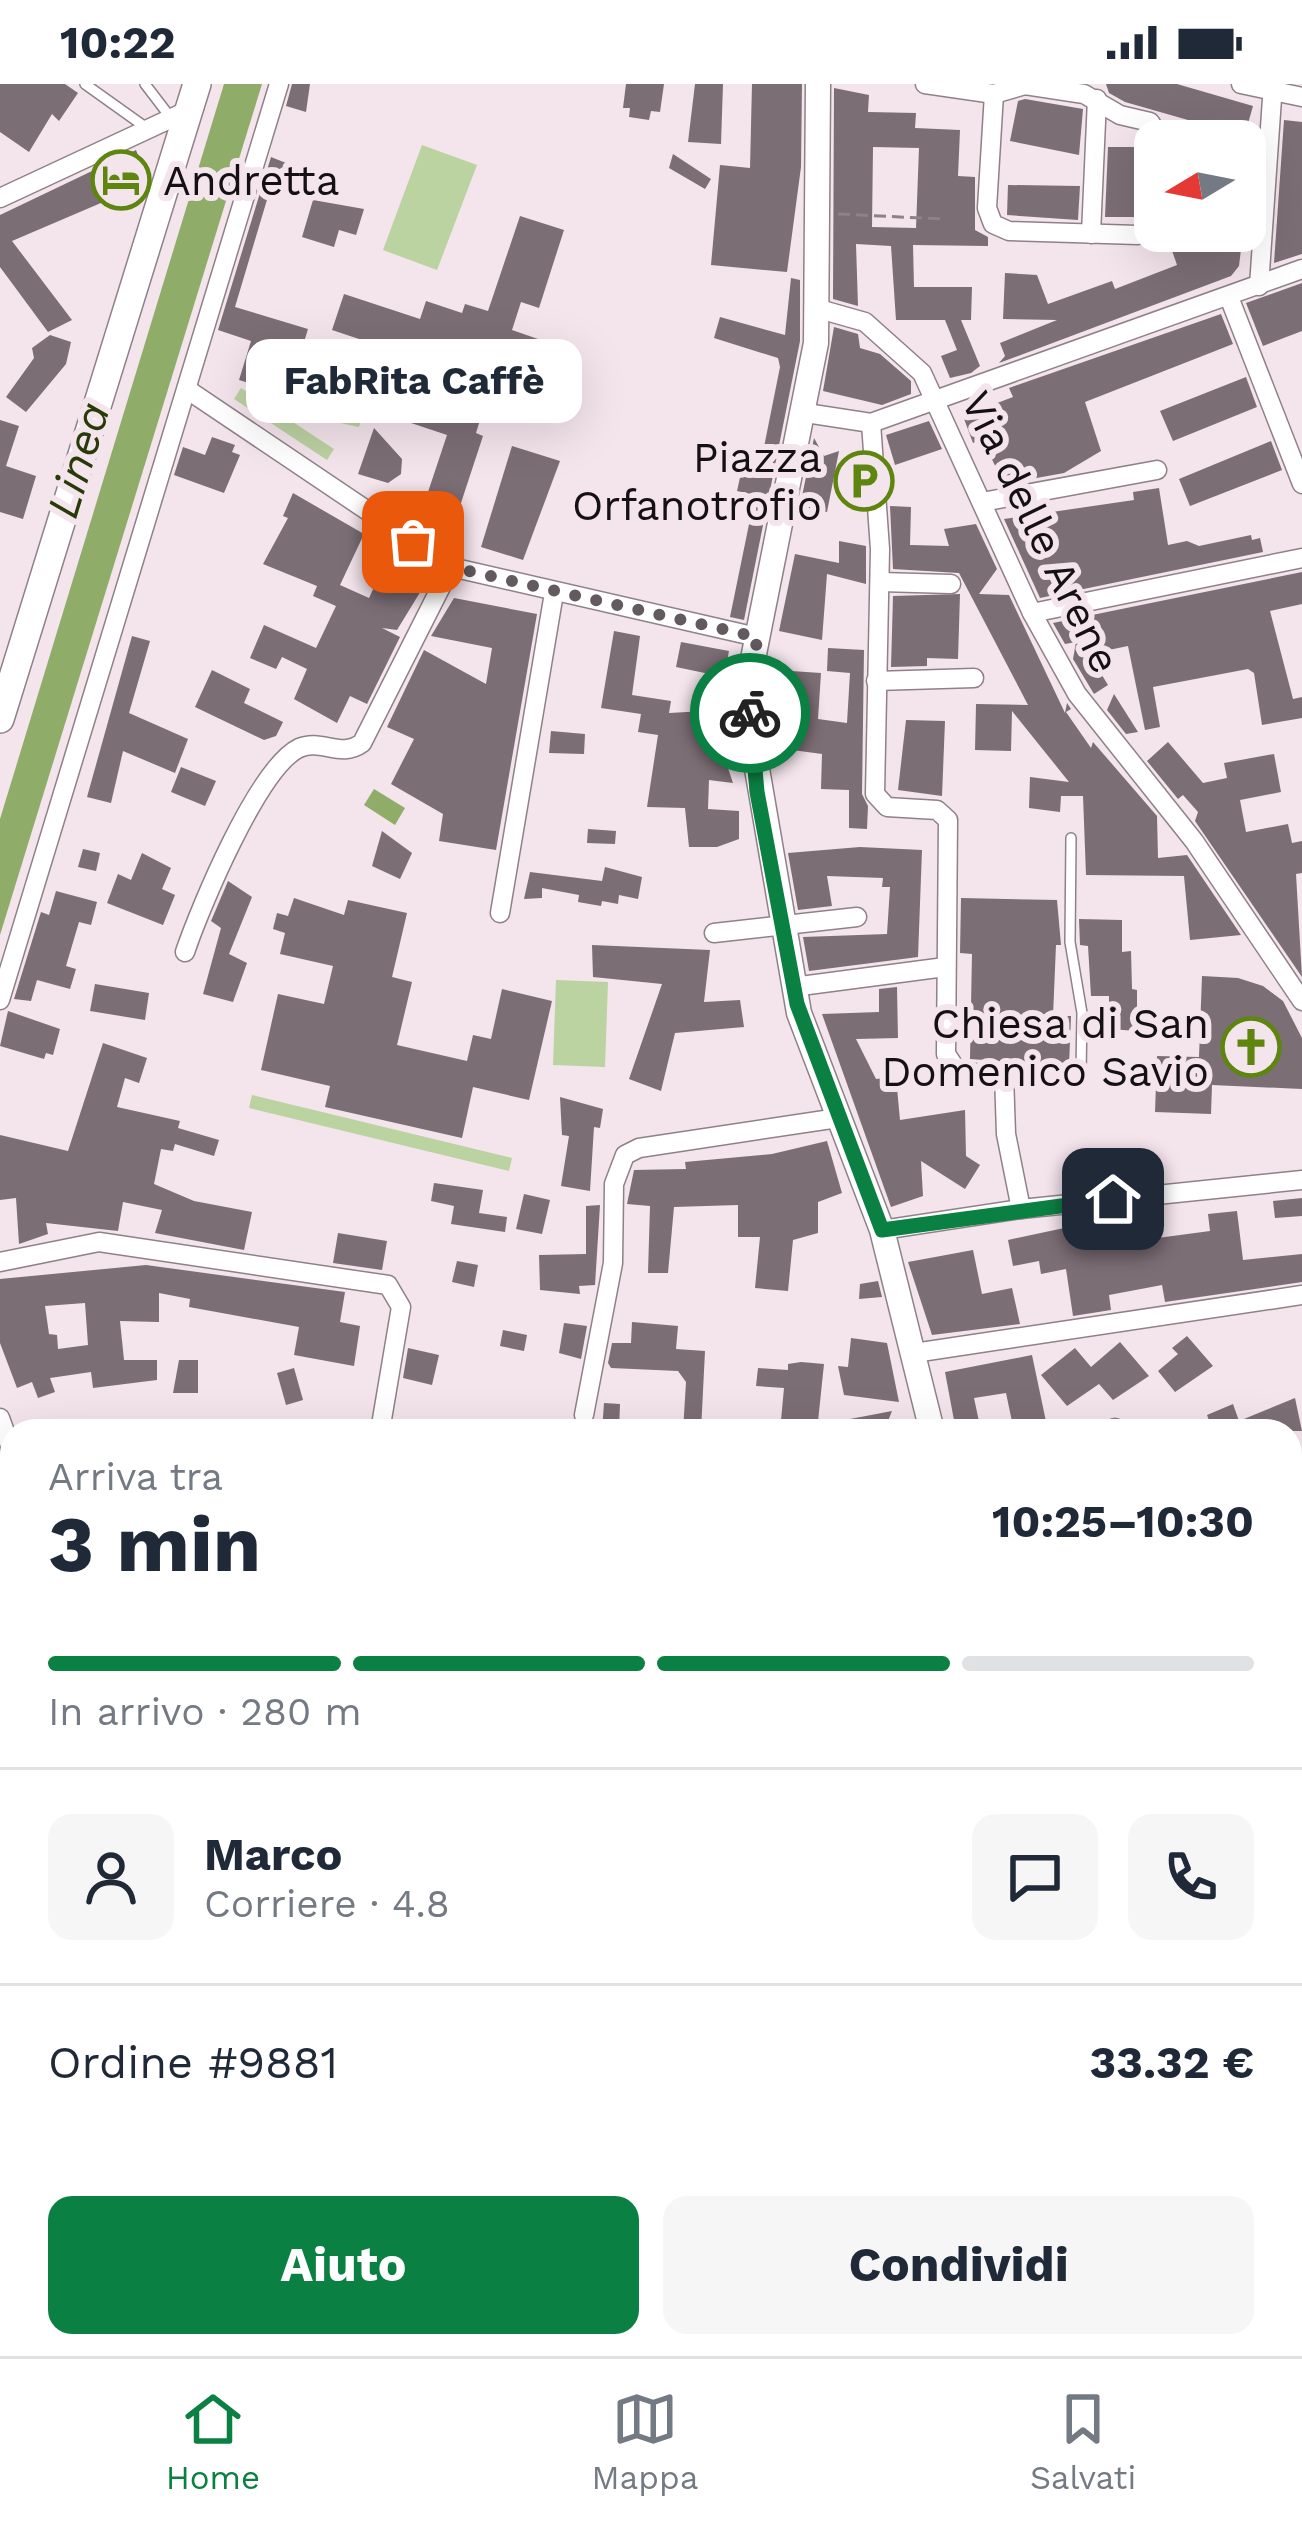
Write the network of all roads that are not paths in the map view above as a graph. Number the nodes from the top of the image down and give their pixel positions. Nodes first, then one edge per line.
1 (85, 84) edge
2 (145, 84) edge
3 (278, 84) edge
4 (818, 84) edge
5 (925, 84) edge
6 (1241, 84) edge
7 (1273, 87) edge
8 (994, 94) junction
9 (1302, 97) edge
10 (1097, 99) junction
11 (186, 104) edge
12 (1141, 120) edge
13 (148, 129) junction
14 (0, 198) edge
15 (1091, 234) junction
16 (1134, 235) edge
17 (1302, 269) edge
18 (1259, 286) junction
19 (1228, 297) junction
20 (819, 309) junction
21 (188, 390) junction
22 (936, 400) junction
23 (806, 412) junction
24 (872, 423) junction
25 (1157, 470) dead end
26 (1302, 484) edge
27 (982, 502) junction
28 (1302, 558) edge
29 (451, 567) junction
30 (880, 582) junction
31 (951, 584) dead end
32 (554, 593) junction
33 (1032, 613) junction
34 (757, 637) junction
35 (974, 678) dead end
36 (876, 681) junction
37 (0, 718) edge
38 (1071, 838) dead end
39 (500, 913) dead end
40 (857, 917) dead end
41 (782, 923) junction
42 (715, 933) dead end
43 (185, 952) dead end
44 (945, 967) junction
45 (793, 988) junction
46 (1301, 998) edge
47 (0, 1000) edge
48 (1081, 1072) dead end
49 (838, 1118) junction
50 (1302, 1180) edge
51 (1021, 1209) junction
52 (882, 1230) junction
53 (0, 1262) edge
54 (1302, 1295) edge
55 (914, 1353) junction
56 (584, 1415) dead end
57 (382, 1419) edge
58 (929, 1419) edge

1 - 13 lane
2 - 11 lane
3 - 21 street
4 - 20 street
5 - 8 street
6 - 7 street
7 - 9 street
7 - 18 street
8 - 10 street
8 - 15 street
10 - 12 street
10 - 15 street
11 - 13 street
11 - 37 main road
13 - 14 street
15 - 16 street
17 - 18 street
18 - 19 street
19 - 22 street
19 - 26 street
20 - 22 street, Via delle Arene
20 - 23 street
21 - 29 street
21 - 47 street
22 - 24 street
22 - 27 street, Via delle Arene
23 - 24 street
23 - 34 street
24 - 30 street
25 - 27 street
27 - 33 street, Via delle Arene
28 - 33 street
29 - 32 street
29 - 43 street
30 - 31 street
30 - 36 street
32 - 34 street
32 - 39 street
33 - 46 street, Via delle Arene
34 - 41 street
35 - 36 street
36 - 44 street
38 - 48 lane
40 - 41 street
41 - 42 street
41 - 45 street
44 - 45 street
44 - 51 street
45 - 49 street
49 - 52 street
49 - 56 street
50 - 51 street
51 - 52 street
52 - 55 street
53 - 57 street
54 - 55 street
55 - 58 street

